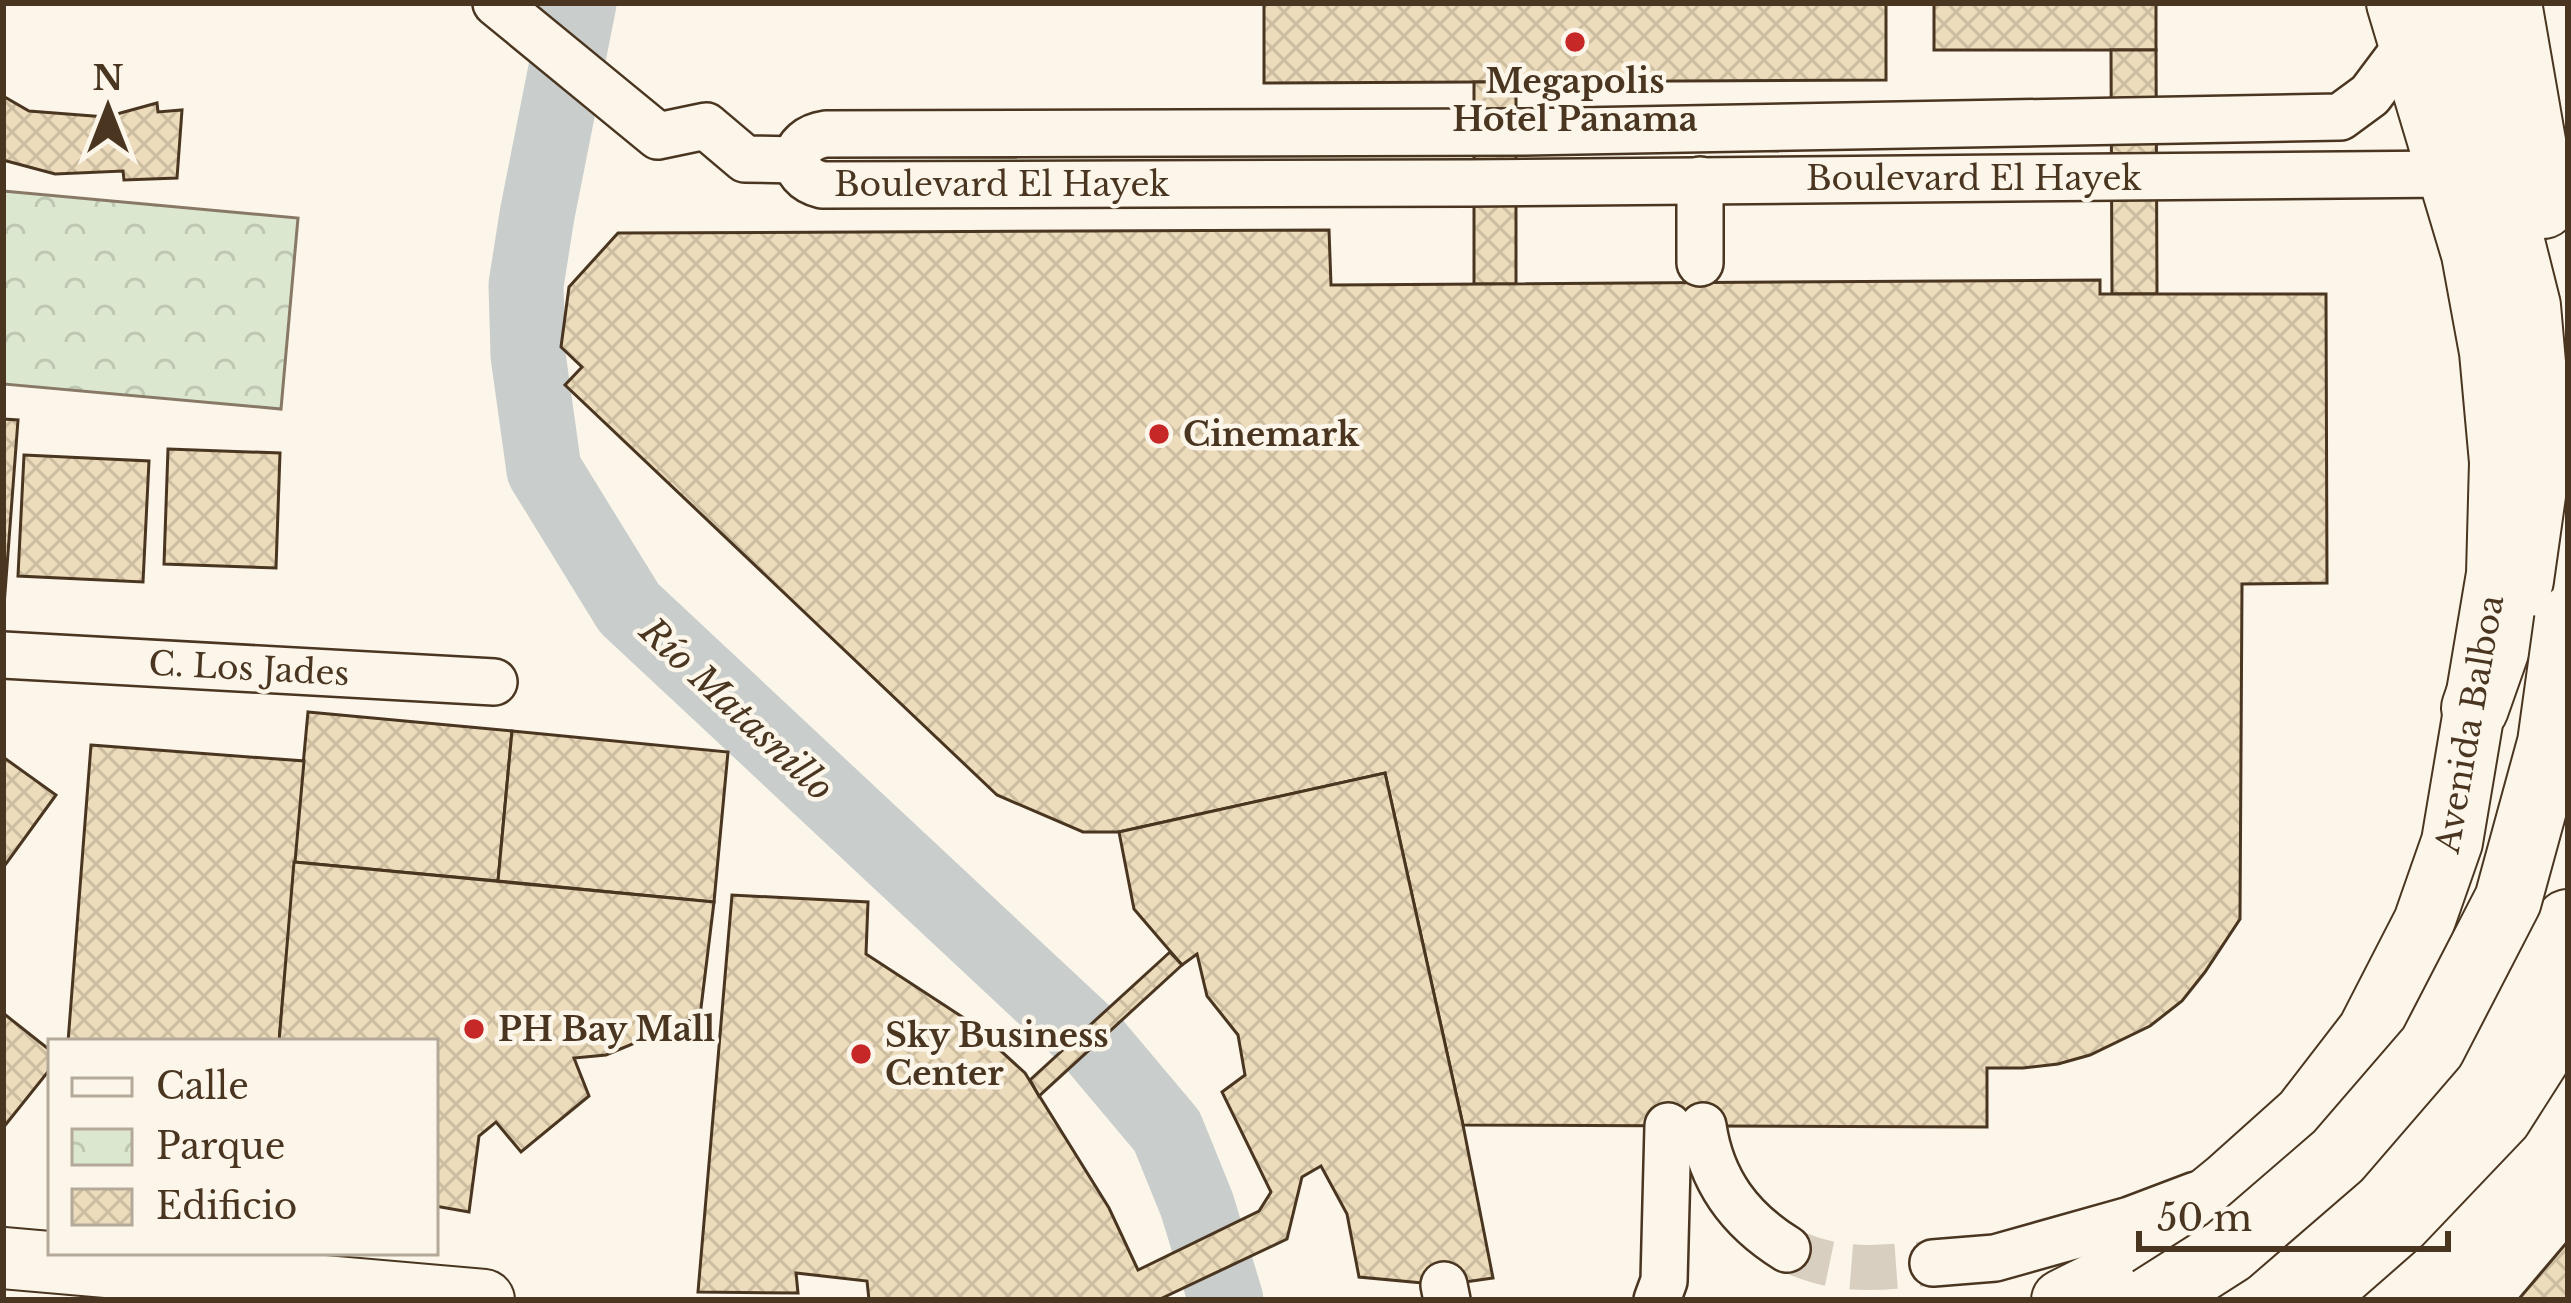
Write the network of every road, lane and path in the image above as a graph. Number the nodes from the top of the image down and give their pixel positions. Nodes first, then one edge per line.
1 (496, 3) edge
2 (2464, 15) edge
3 (797, 160) junction
4 (2568, 173) edge
5 (2450, 174) junction
6 (1700, 180) junction
7 (1700, 263) dead end
8 (2568, 404) edge
9 (2568, 620) edge
10 (3, 655) edge
11 (2568, 660) edge
12 (494, 682) dead end
13 (2475, 708) junction
14 (2452, 842) junction
15 (2568, 923) edge
16 (2568, 1013) edge
17 (2227, 1184) junction
18 (1787, 1249) tunnel mouth
19 (3, 1258) edge
20 (1934, 1263) tunnel mouth
21 (484, 1300) edge
22 (1657, 1300) edge
23 (2062, 1300) edge
24 (2151, 1300) edge
25 (2250, 1300) edge
26 (2313, 1300) edge

1 - 3 street
2 - 3 street, Boulevard El Hayek
2 - 4 main road
2 - 5 main road, Avenida Balboa
2 - 8 highway
2 - 13 highway
3 - 6 street, Boulevard El Hayek
5 - 6 street, Boulevard El Hayek
5 - 13 main road, Avenida Balboa
6 - 7 street
9 - 24 highway, bridge
10 - 12 street, C. Los Jades
11 - 14 main road
13 - 14 main road, Avenida Balboa
14 - 17 main road, Avenida Balboa
15 - 25 highway
16 - 26 main road
17 - 20 street
17 - 23 main road, Avenida Balboa
18 - 22 street
19 - 21 main road

